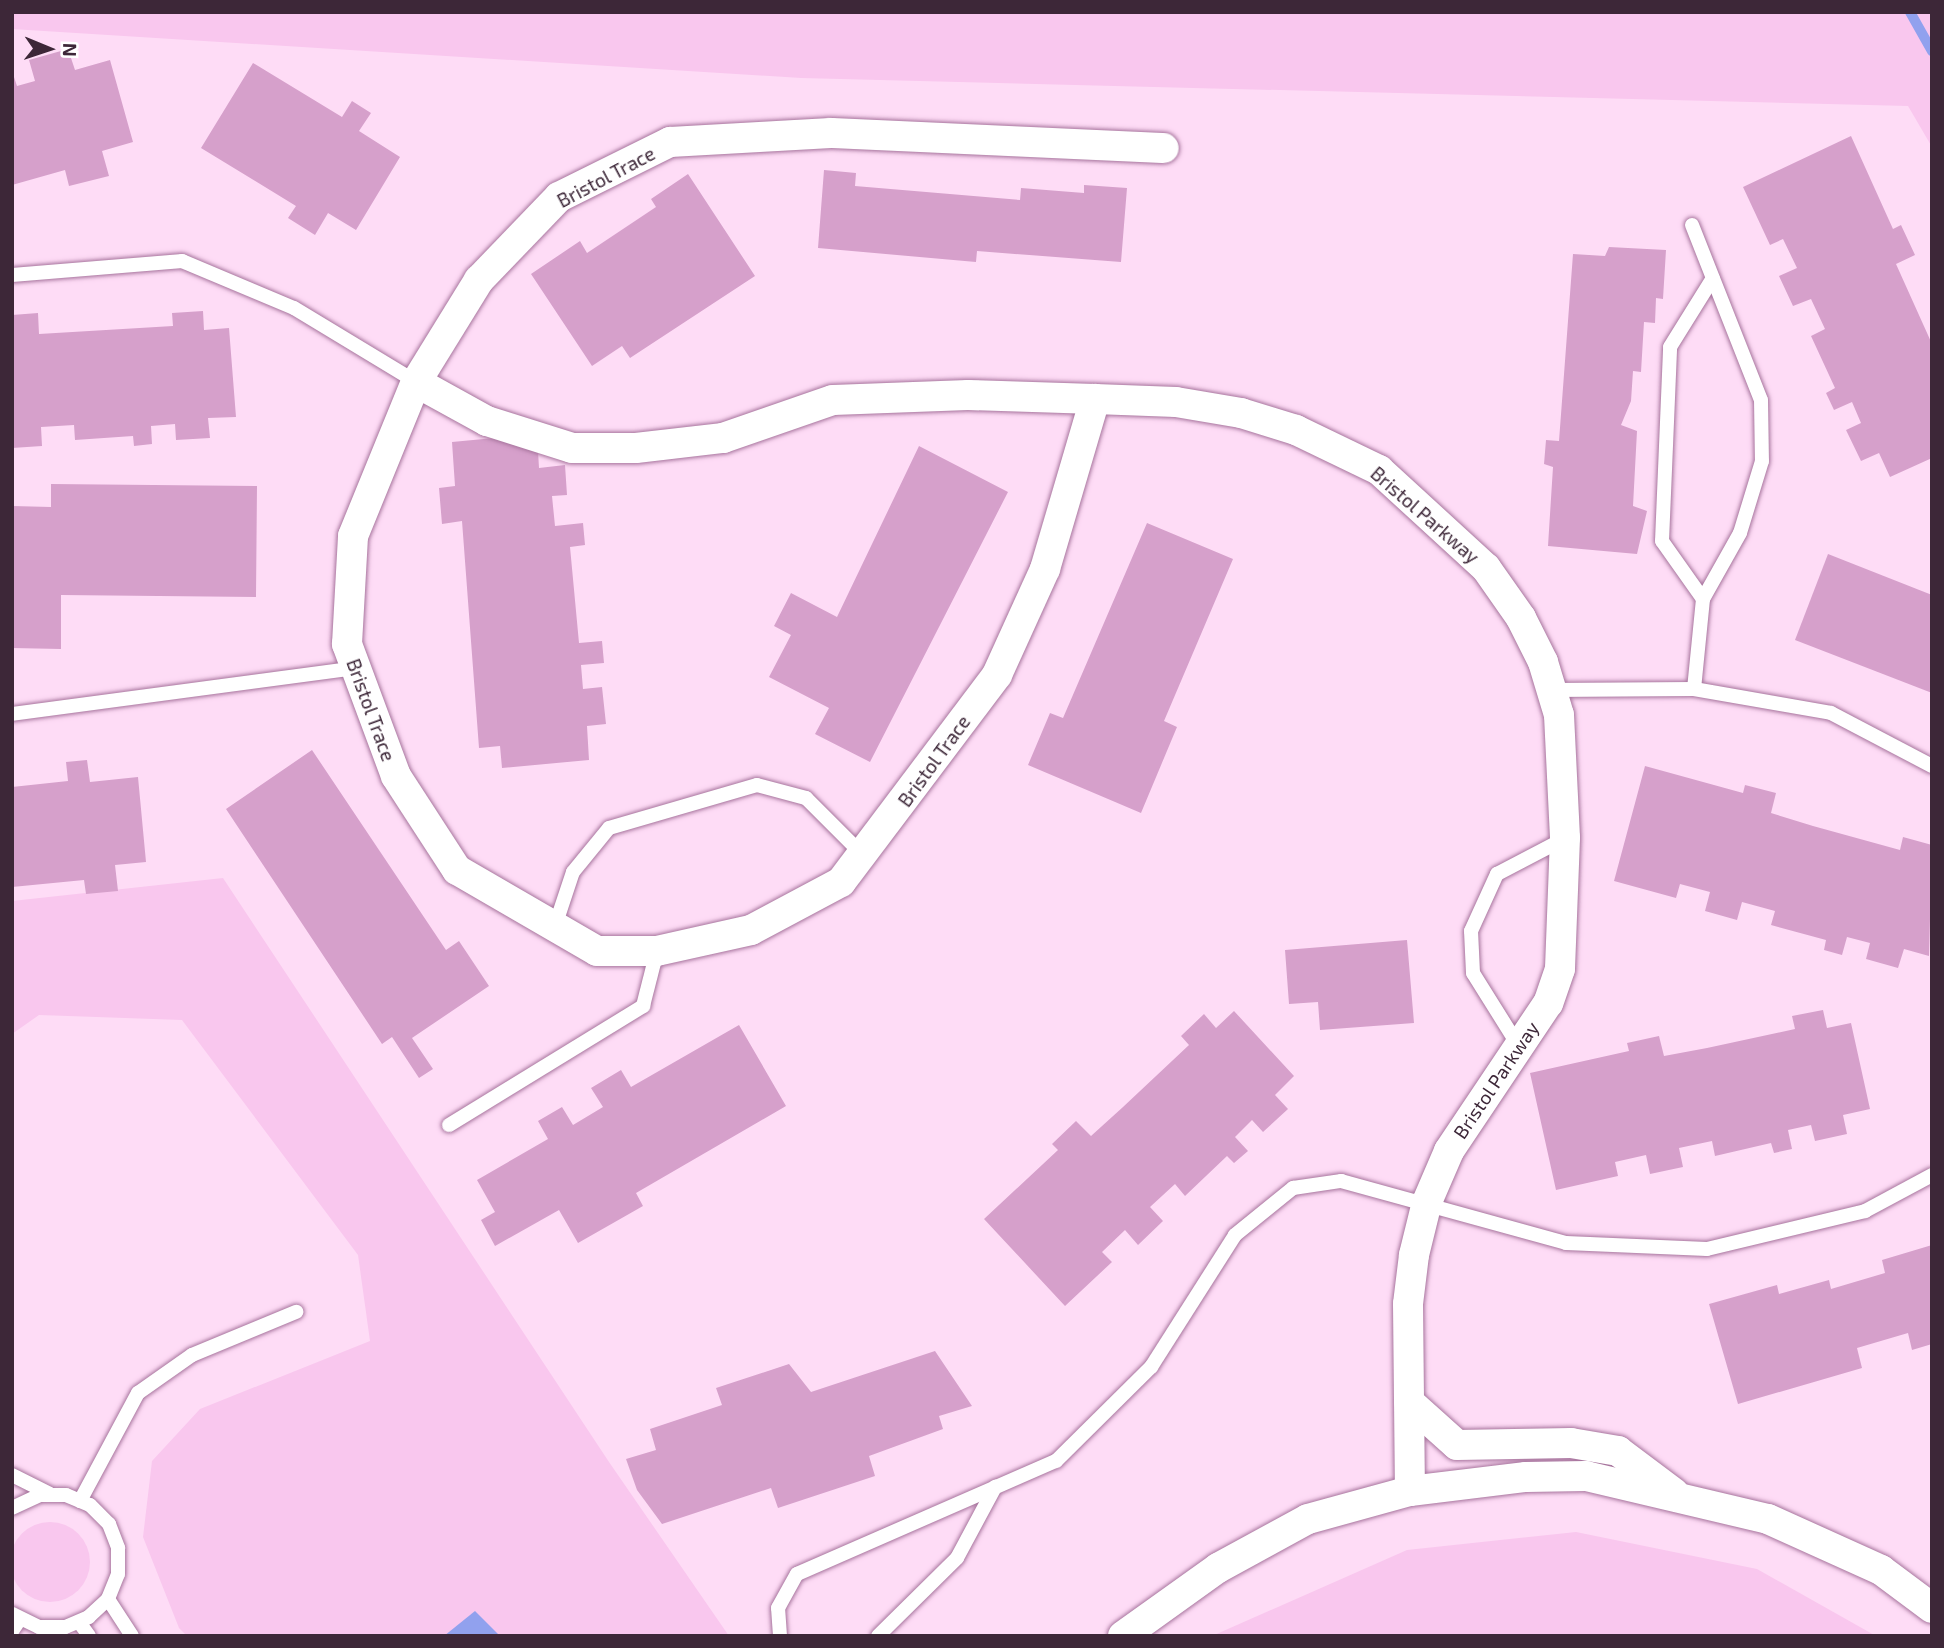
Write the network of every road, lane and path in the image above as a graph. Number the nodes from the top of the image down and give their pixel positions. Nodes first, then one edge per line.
1 (1164, 148) dead end
2 (1692, 225) dead end
3 (12, 275) edge
4 (1713, 278) junction
5 (416, 382) junction
6 (1096, 399) junction
7 (1703, 599) junction
8 (356, 668) junction
9 (1695, 689) junction
10 (1551, 690) junction
11 (12, 714) edge
12 (1932, 766) edge
13 (1565, 838) junction
14 (863, 855) junction
15 (555, 926) junction
16 (657, 951) junction
17 (1518, 1045) junction
18 (449, 1125) dead end
19 (1932, 1175) edge
20 (1427, 1202) junction
21 (296, 1312) dead end
22 (1409, 1402) junction
23 (12, 1475) edge
24 (995, 1487) junction
25 (1410, 1491) junction
26 (51, 1495) junction
27 (1682, 1499) junction
28 (80, 1501) junction
29 (12, 1508) edge
30 (108, 1599) junction
31 (1932, 1608) edge
32 (15, 1621) edge
33 (79, 1622) junction
34 (89, 1636) edge
35 (132, 1636) edge
36 (780, 1636) edge
37 (878, 1636) edge
38 (1123, 1636) edge

1 - 5 street, Bristol Trace
2 - 4 lane
3 - 5 lane
4 - 7 lane
4 - 7 lane
5 - 6 street, Bristol Parkway
5 - 8 street, Bristol Trace
6 - 10 street, Bristol Parkway
6 - 14 street, Bristol Trace
7 - 9 lane
8 - 11 lane
8 - 15 street, Bristol Trace
9 - 10 lane
9 - 12 lane
10 - 13 street, Bristol Parkway
13 - 17 street, Bristol Parkway
13 - 17 lane
14 - 15 lane
14 - 16 street, Bristol Trace
15 - 16 street, Bristol Trace
16 - 18 lane
17 - 20 street, Bristol Parkway
19 - 20 lane
20 - 22 street, Bristol Parkway
20 - 24 lane
21 - 28 lane
22 - 25 street, Bristol Parkway
22 - 27 street
23 - 26 lane
24 - 36 lane
24 - 37 lane
25 - 27 street
25 - 38 street
26 - 28 lane
26 - 29 lane
27 - 31 street
28 - 30 lane
30 - 33 lane
30 - 35 lane
32 - 33 lane
33 - 34 lane

